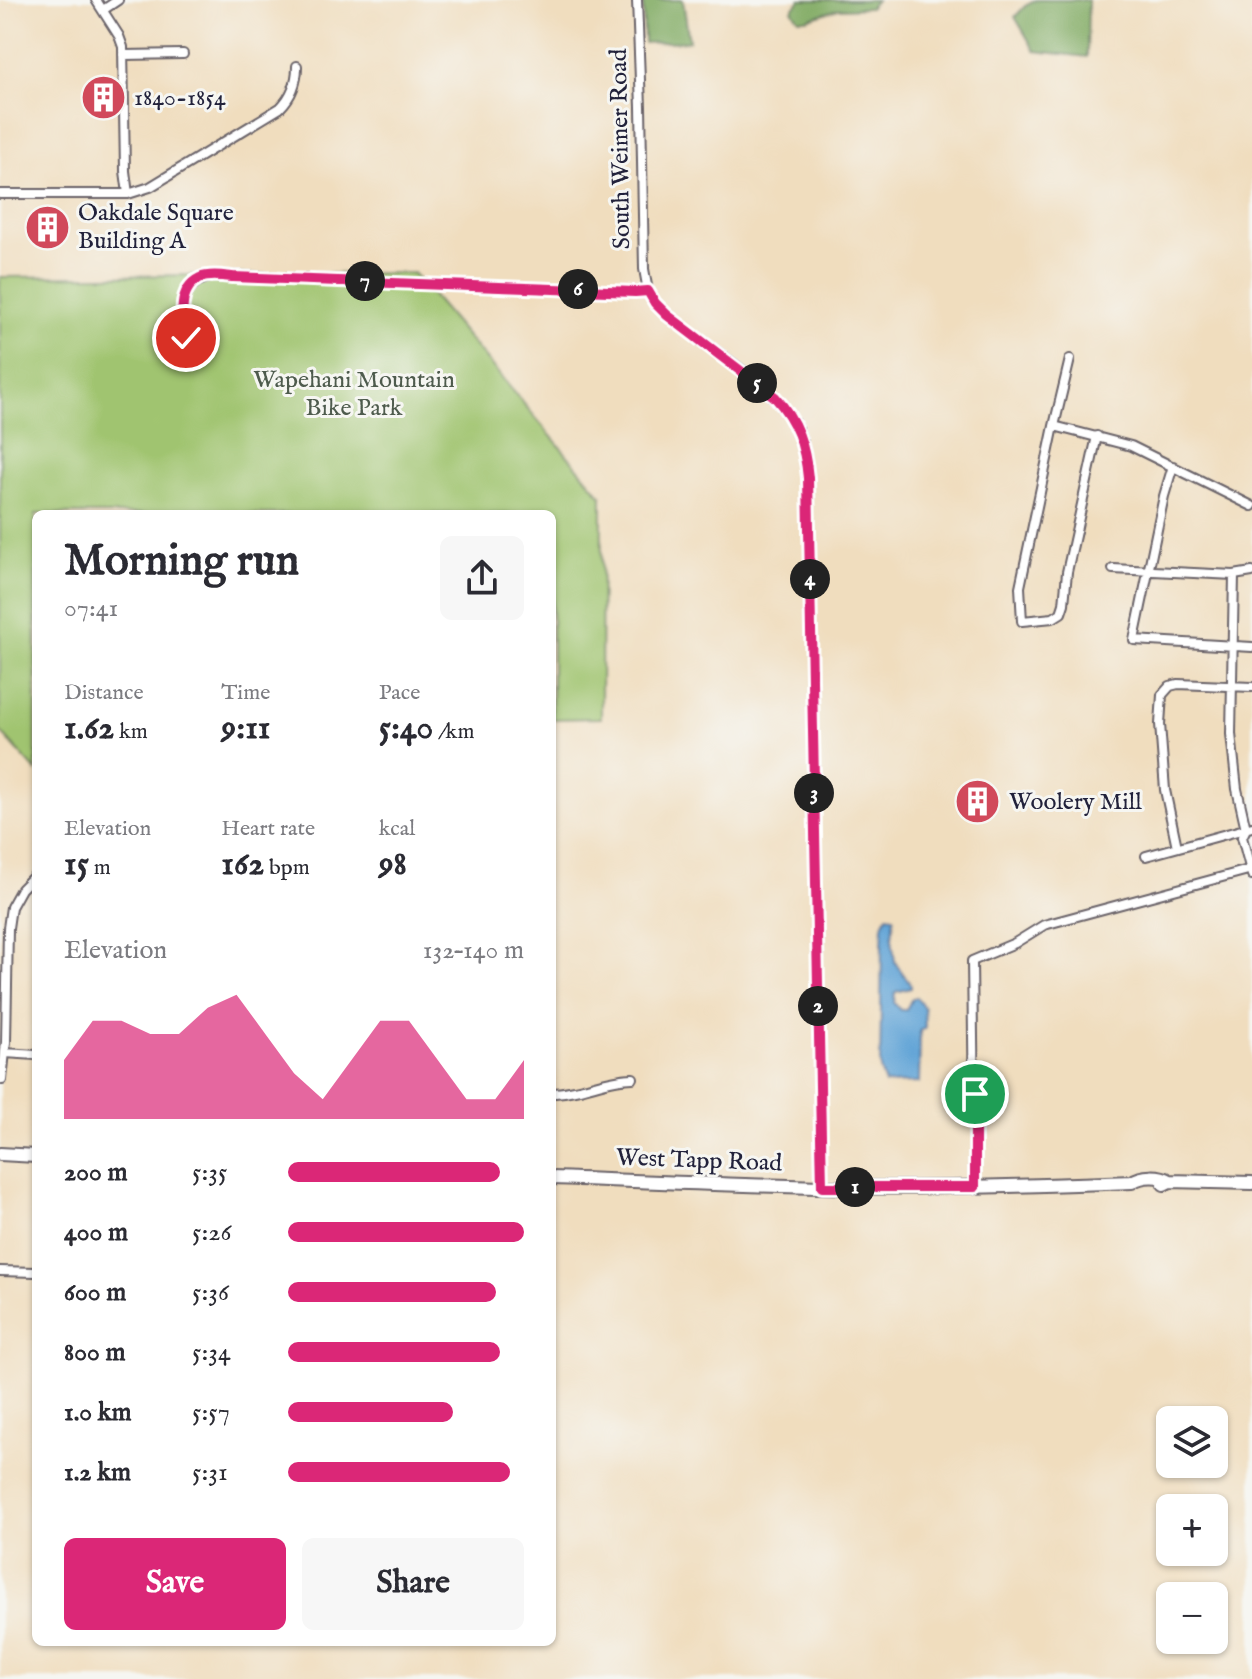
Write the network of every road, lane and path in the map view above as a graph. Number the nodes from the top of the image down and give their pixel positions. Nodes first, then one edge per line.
1 (96, 0) edge
2 (118, 0) edge
3 (637, 0) edge
4 (103, 10) junction
5 (183, 54) dead end
6 (124, 55) junction
7 (297, 66) dead end
8 (0, 194) edge
9 (128, 194) junction
10 (648, 291) junction
11 (186, 338) dead end
12 (1070, 359) dead end
13 (1054, 426) junction
14 (1097, 436) junction
15 (1173, 466) junction
16 (1252, 506) edge
17 (1113, 569) dead end
18 (1148, 572) junction
19 (1252, 572) edge
20 (1234, 575) junction
21 (1234, 646) junction
22 (1252, 647) edge
23 (1233, 686) junction
24 (1252, 687) edge
25 (1250, 830) edge
26 (1177, 847) junction
27 (1146, 856) dead end
28 (1252, 871) edge
29 (32, 878) edge
30 (5, 1053) junction
31 (32, 1055) edge
32 (633, 1078) dead end
33 (2, 1080) edge
34 (556, 1093) edge
35 (0, 1154) edge
36 (32, 1156) edge
37 (556, 1178) edge
38 (1252, 1183) edge
39 (822, 1187) junction
40 (975, 1187) junction
41 (0, 1271) edge
42 (32, 1272) edge

1 - 4 street
2 - 4 street
3 - 10 street, South Weimer Road
4 - 6 street
5 - 6 street
6 - 9 street
7 - 9 street
8 - 9 street
10 - 11 street
10 - 39 street
12 - 13 street
13 - 14 street
13 - 14 street
14 - 15 street
15 - 16 street
15 - 18 street
17 - 18 street
18 - 20 street
18 - 21 street
19 - 20 street
20 - 21 street
21 - 22 street
21 - 23 street
23 - 24 street
23 - 25 street
23 - 26 street
25 - 26 street
25 - 28 street
26 - 27 street
28 - 40 street
29 - 30 street
30 - 31 street
30 - 33 street
32 - 34 street
35 - 36 main road
37 - 39 main road, West Tapp Road
38 - 40 main road, West Tapp Road
39 - 40 main road, West Tapp Road
41 - 42 street

